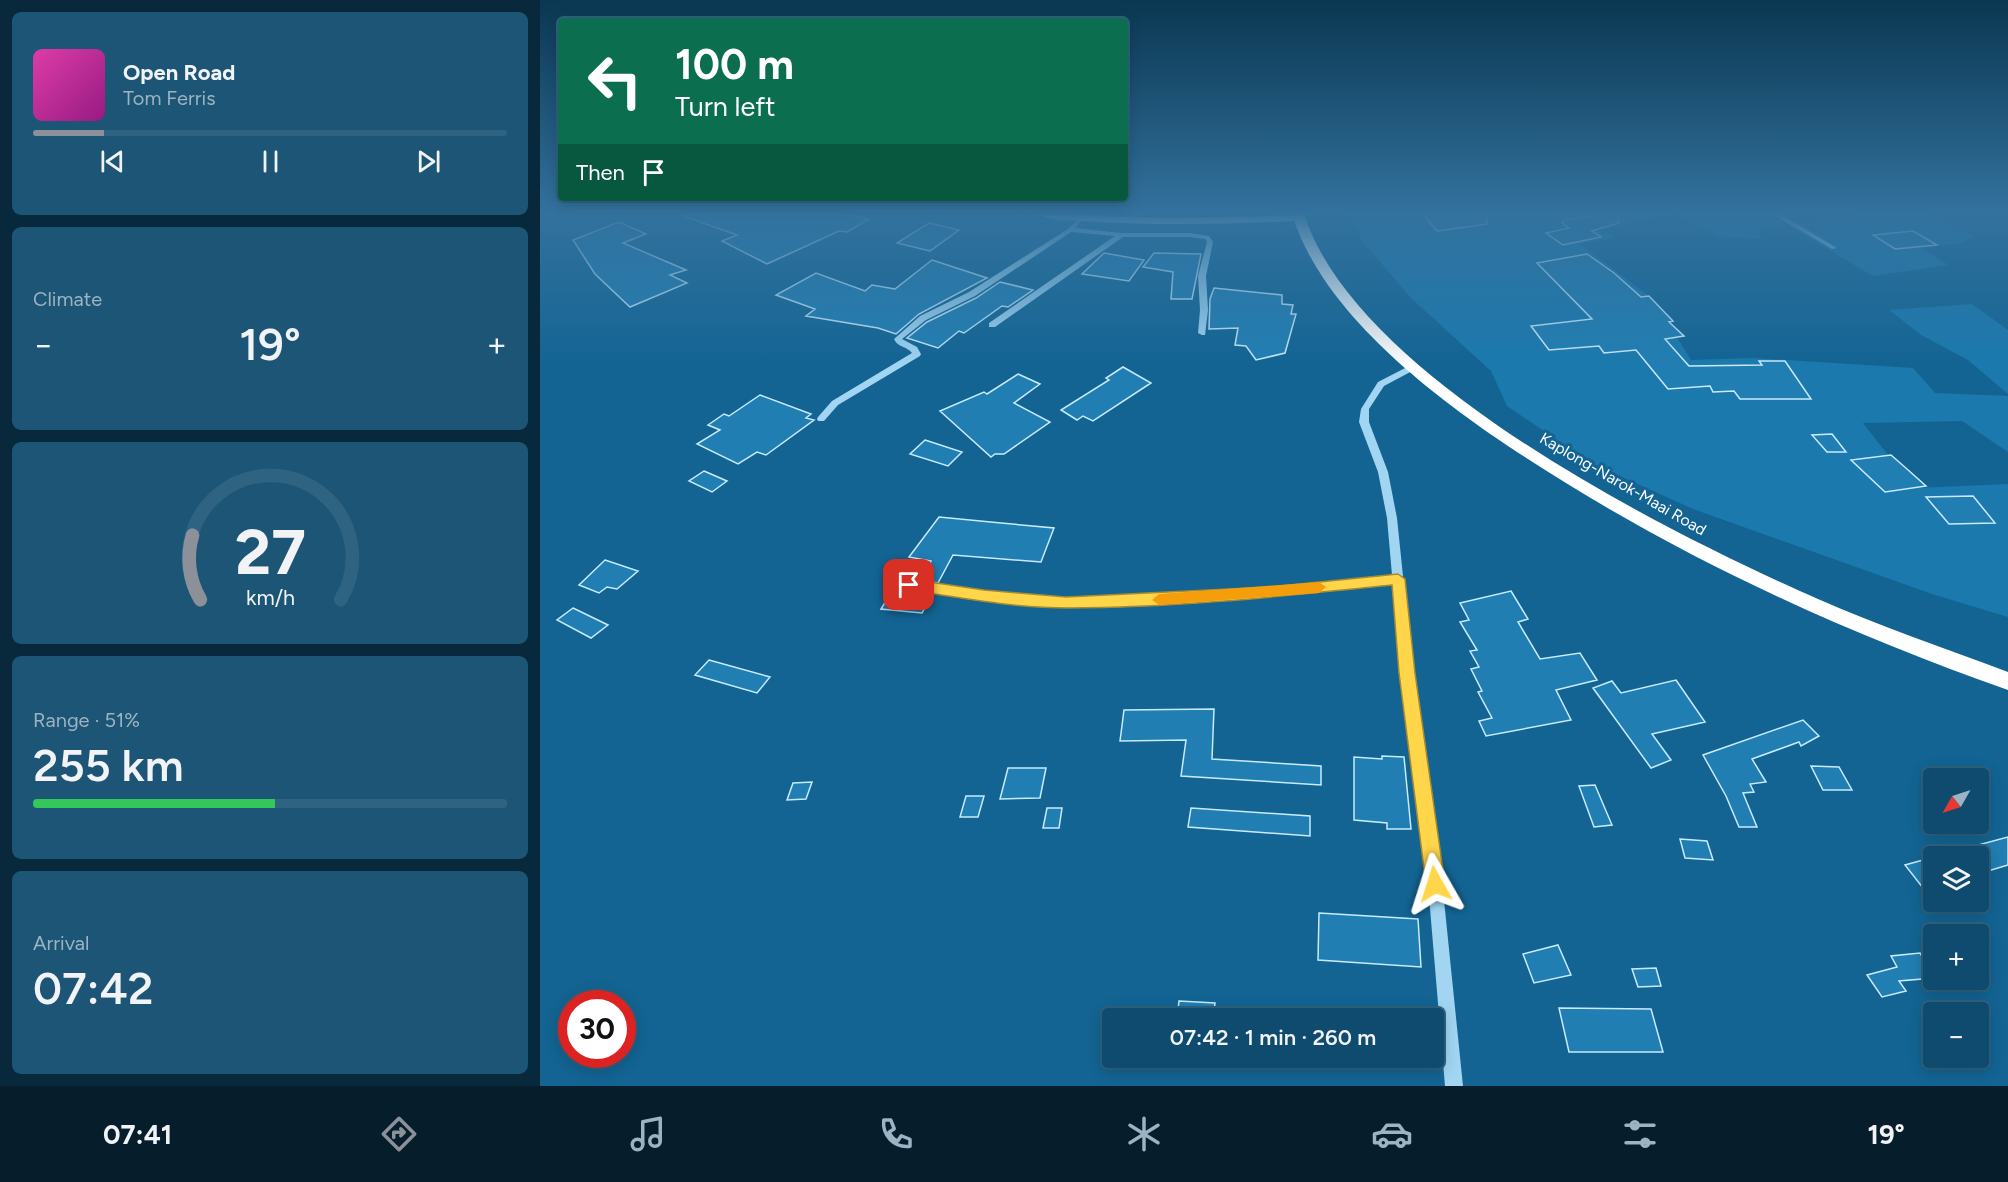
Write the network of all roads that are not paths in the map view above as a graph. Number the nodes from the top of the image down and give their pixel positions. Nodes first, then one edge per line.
1 (1017, 265) edge
2 (1078, 265) edge
3 (1205, 265) edge
4 (1323, 265) edge
5 (992, 325) dead end
6 (1202, 333) dead end
7 (1411, 368) junction
8 (821, 419) dead end
9 (1398, 579) junction
10 (909, 585) dead end
11 (2008, 681) edge
12 (1454, 1086) edge

1 - 8 street
2 - 5 street
3 - 6 street
4 - 7 highway, Kaplong-Narok-Maai Road
7 - 9 street
7 - 11 highway, Kaplong-Narok-Maai Road
9 - 10 street
9 - 12 street

